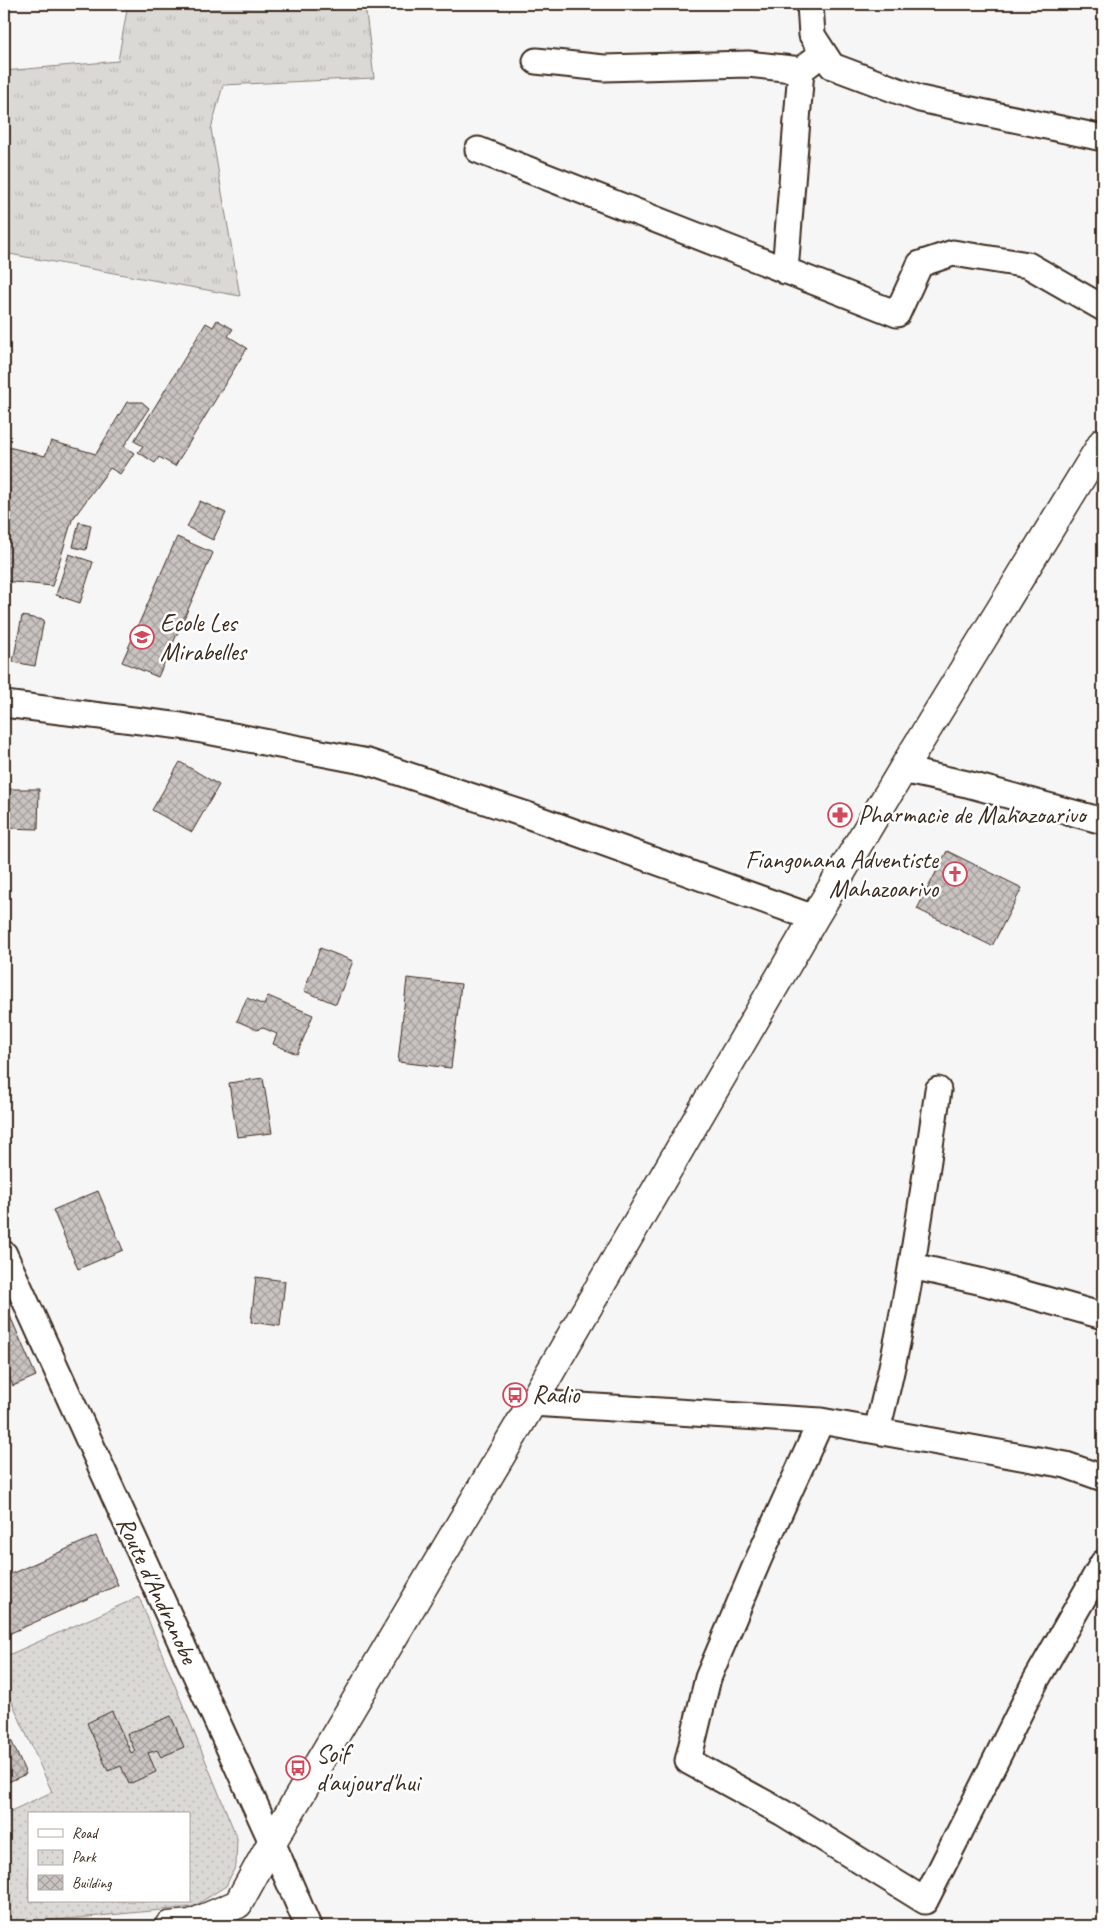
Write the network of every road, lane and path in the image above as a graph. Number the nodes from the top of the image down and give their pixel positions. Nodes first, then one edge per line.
1 (810, 4) edge
2 (823, 52) junction
3 (536, 61) dead end
4 (801, 70) junction
5 (1103, 138) edge
6 (478, 150) dead end
7 (785, 271) junction
8 (1103, 308) edge
9 (1103, 442) edge
10 (4, 704) edge
11 (902, 770) junction
12 (1103, 821) edge
13 (814, 918) junction
14 (938, 1090) dead end
15 (4, 1254) edge
16 (912, 1266) junction
17 (1103, 1316) edge
18 (532, 1403) junction
19 (821, 1421) junction
20 (877, 1430) junction
21 (1103, 1478) edge
22 (1103, 1563) edge
23 (272, 1842) junction
24 (169, 1926) edge
25 (308, 1926) edge

1 - 2 street
2 - 4 street
2 - 5 street
3 - 4 street
4 - 7 street
6 - 7 street
7 - 8 street
9 - 11 street
10 - 13 street
11 - 12 street
11 - 13 street
13 - 18 street
14 - 16 street
15 - 23 street, Route d'Andranobe
16 - 17 street
16 - 20 street
18 - 19 street
18 - 23 street
19 - 20 street
19 - 22 street
20 - 21 street
23 - 24 street
23 - 25 street, Route d'Andranobe

